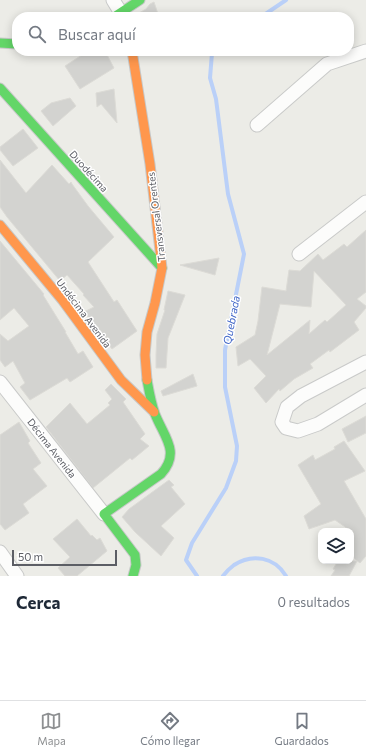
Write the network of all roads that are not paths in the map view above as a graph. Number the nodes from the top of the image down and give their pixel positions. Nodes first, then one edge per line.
1 (113, 0) edge
2 (140, 1) edge
3 (116, 12) edge
4 (122, 12) edge
5 (136, 12) edge
6 (0, 43) edge
7 (12, 44) edge
8 (366, 51) edge
9 (354, 55) edge
10 (133, 56) edge
11 (351, 56) edge
12 (0, 88) edge
13 (257, 125) dead end
14 (366, 202) edge
15 (0, 225) edge
16 (299, 254) dead end
17 (162, 268) junction
18 (366, 362) edge
19 (0, 382) edge
20 (366, 396) edge
21 (154, 412) junction
22 (104, 514) junction
23 (0, 552) edge
24 (18, 576) edge
25 (133, 576) edge

1 - 3 street
2 - 4 street
2 - 5 street
6 - 7 street
8 - 9 street
10 - 17 street, Transversal Orentes
11 - 13 street
12 - 17 street, Duodécima
14 - 16 street
15 - 21 street, Undécima Avenida
17 - 21 street, Transversal Orentes
18 - 20 street
19 - 22 street, Décima Avenida
21 - 22 street, Transversal Orentes
22 - 25 street
23 - 24 street

